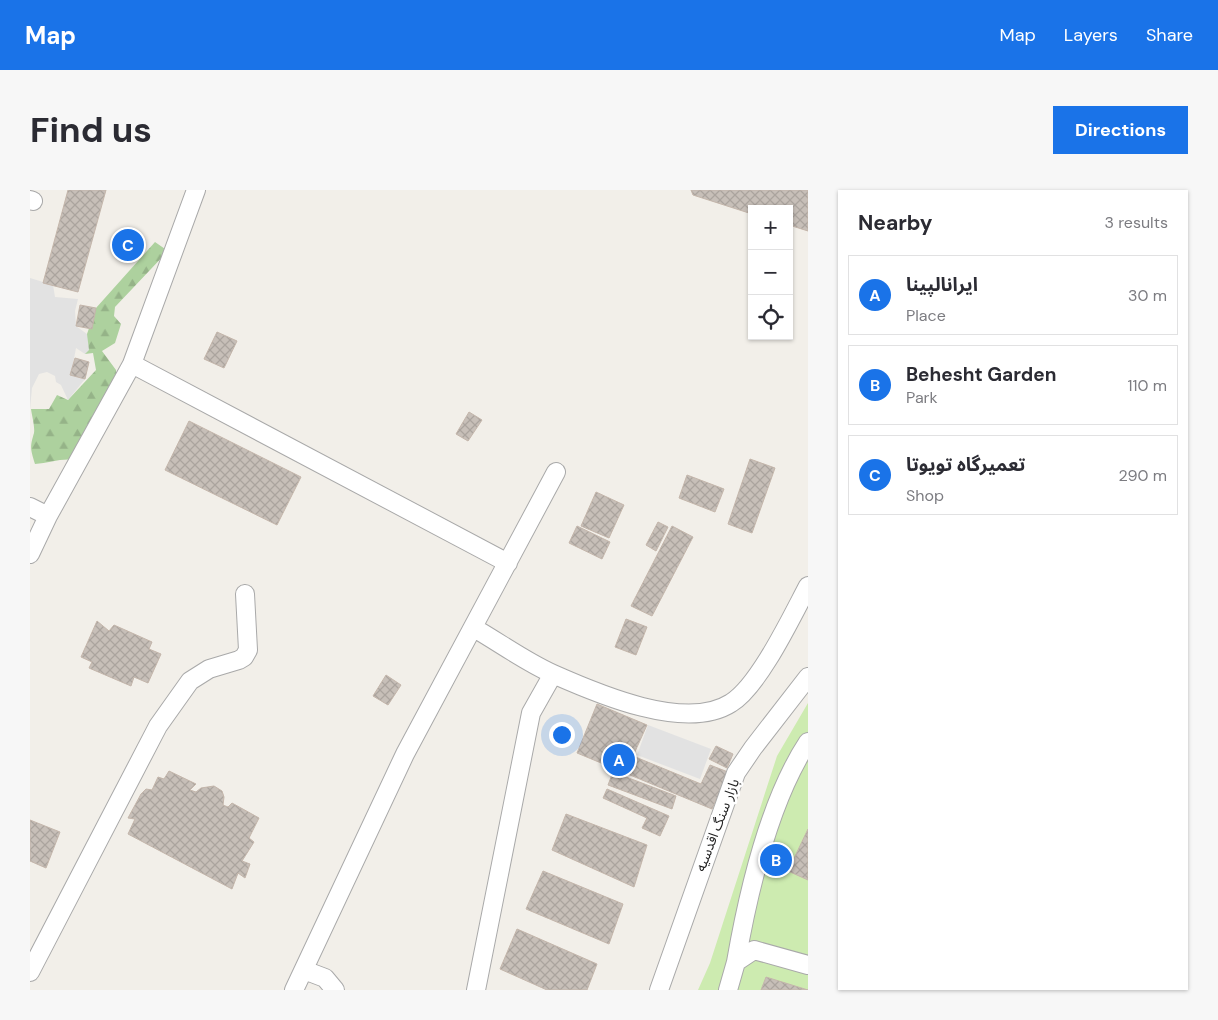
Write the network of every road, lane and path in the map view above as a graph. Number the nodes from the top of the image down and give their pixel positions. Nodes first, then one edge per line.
1 (196, 190) edge
2 (132, 364) junction
3 (556, 472) dead end
4 (30, 507) edge
5 (48, 516) junction
6 (30, 554) edge
7 (508, 563) junction
8 (808, 586) edge
9 (245, 594) dead end
10 (474, 628) junction
11 (552, 674) junction
12 (808, 678) edge
13 (808, 742) edge
14 (736, 962) junction
15 (808, 965) edge
16 (304, 970) junction
17 (30, 972) edge
18 (294, 990) edge
19 (335, 990) edge
20 (476, 990) edge
21 (658, 990) edge
22 (728, 990) edge

1 - 2 street
2 - 5 street
2 - 7 street
3 - 7 street
4 - 5 street
5 - 6 street
7 - 10 street
8 - 11 street
9 - 17 street
10 - 11 street
10 - 16 street
11 - 20 street
12 - 21 street, بازار سنگ اقدسیه
13 - 14 street
14 - 15 street
14 - 22 street
16 - 18 street
16 - 19 street

